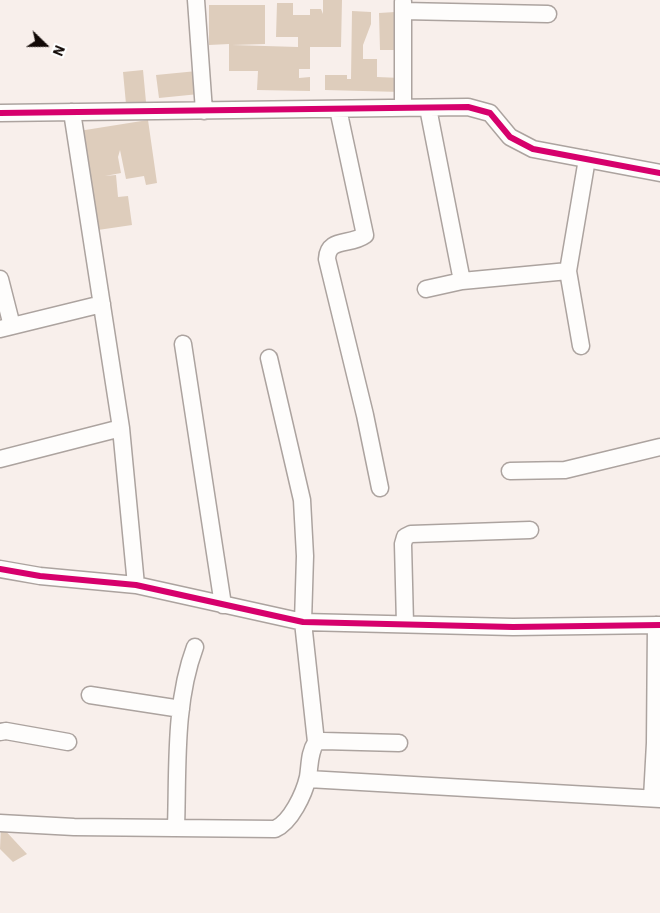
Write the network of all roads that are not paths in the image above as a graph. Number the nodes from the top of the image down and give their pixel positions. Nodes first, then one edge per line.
1 (196, 0) edge
2 (403, 6) edge
3 (548, 14) dead end
4 (403, 108) junction
5 (428, 108) junction
6 (338, 109) junction
7 (204, 111) junction
8 (72, 112) junction
9 (0, 113) edge
10 (587, 159) junction
11 (660, 173) edge
12 (568, 272) junction
13 (0, 279) edge
14 (462, 281) junction
15 (426, 289) dead end
16 (102, 304) junction
17 (6, 327) edge
18 (183, 344) dead end
19 (581, 346) dead end
20 (269, 358) dead end
21 (121, 428) junction
22 (660, 447) edge
23 (0, 459) edge
24 (510, 471) dead end
25 (380, 488) dead end
26 (530, 530) dead end
27 (0, 569) edge
28 (136, 585) junction
29 (223, 605) junction
30 (303, 622) junction
31 (404, 624) junction
32 (658, 625) edge
33 (195, 646) dead end
34 (90, 695) dead end
35 (181, 709) junction
36 (0, 732) edge
37 (68, 742) dead end
38 (316, 742) junction
39 (399, 743) dead end
40 (308, 779) junction
41 (656, 798) edge
42 (0, 822) edge
43 (176, 828) junction

1 - 7 street
2 - 3 street
2 - 4 street
4 - 5 street
4 - 6 street
5 - 10 street
5 - 14 street
6 - 7 street
6 - 25 street
7 - 8 street
8 - 9 street
8 - 16 street
10 - 11 street
10 - 12 street
12 - 14 street
12 - 19 street
13 - 17 street
14 - 15 street
16 - 17 street
16 - 21 street
18 - 29 street
20 - 30 street
21 - 23 street
21 - 28 street
22 - 24 street
26 - 31 street
27 - 28 street
28 - 29 street
29 - 30 street
30 - 31 street
30 - 38 street
31 - 32 street
32 - 41 street
33 - 35 street
34 - 35 street
35 - 43 street
36 - 37 street
38 - 39 street
38 - 40 street
40 - 41 street
40 - 43 street
42 - 43 street

